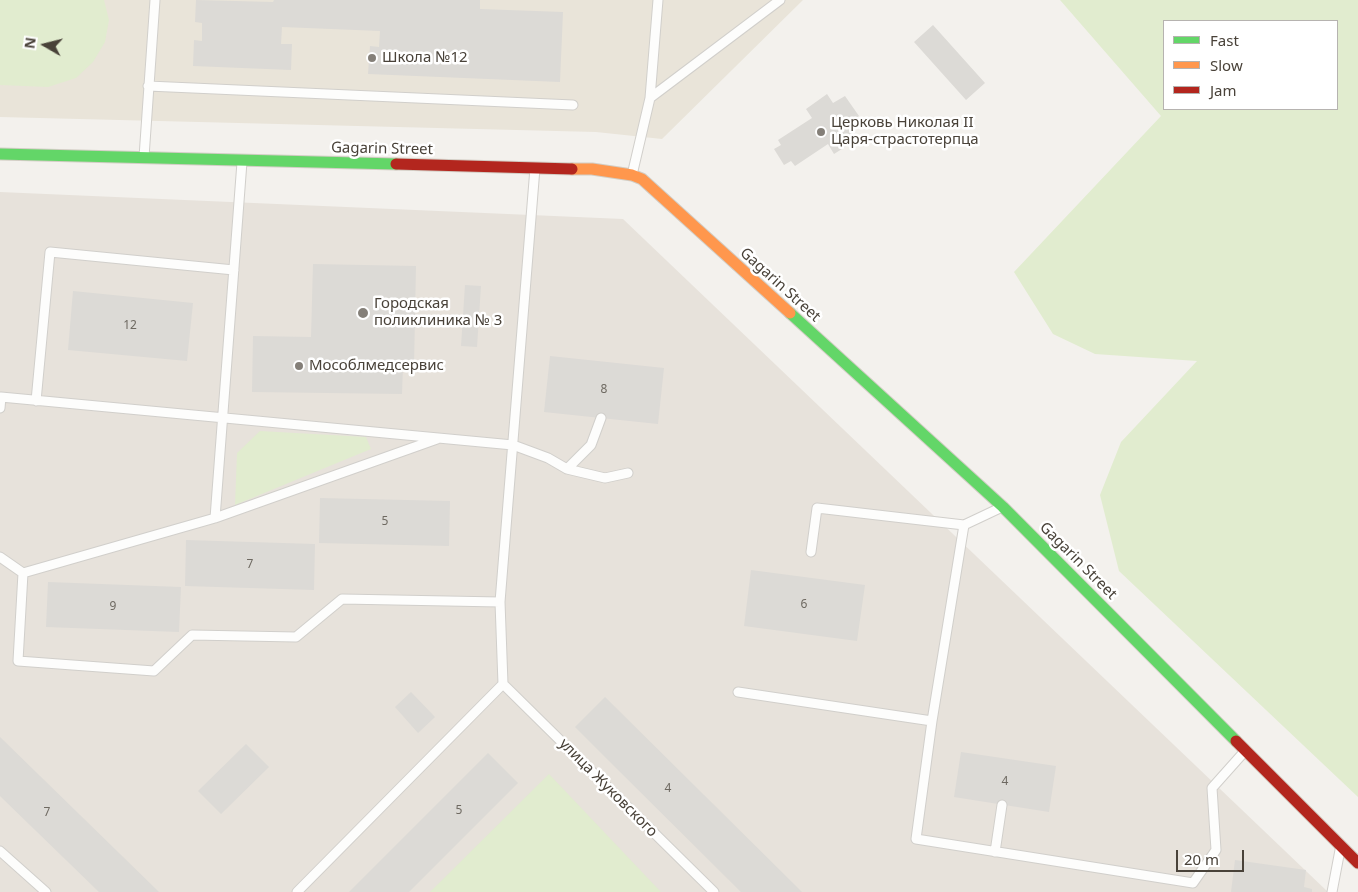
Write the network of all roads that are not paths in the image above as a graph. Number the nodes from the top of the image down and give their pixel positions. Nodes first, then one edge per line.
1 (155, 0) edge
2 (658, 0) edge
3 (780, 0) edge
4 (148, 86) junction
5 (650, 98) junction
6 (573, 105) dead end
7 (0, 154) edge
8 (144, 158) junction
9 (242, 160) junction
10 (535, 167) junction
11 (632, 175) junction
12 (234, 270) junction
13 (36, 400) junction
14 (0, 408) edge
15 (223, 417) junction
16 (601, 418) dead end
17 (439, 438) junction
18 (513, 445) junction
19 (567, 469) junction
20 (628, 473) dead end
21 (1003, 507) junction
22 (215, 518) junction
23 (964, 525) junction
24 (811, 552) dead end
25 (0, 557) edge
26 (23, 573) junction
27 (500, 602) junction
28 (503, 684) junction
29 (738, 692) dead end
30 (932, 721) junction
31 (1246, 750) junction
32 (1002, 804) dead end
33 (1341, 845) junction
34 (0, 851) edge
35 (995, 852) junction
36 (1358, 863) edge
37 (46, 892) edge
38 (297, 892) edge
39 (714, 892) edge
40 (1332, 892) edge

1 - 4 lane
2 - 5 lane
3 - 5 lane
4 - 6 lane
4 - 8 lane
5 - 11 lane
7 - 8 street, Gagarin Street
8 - 9 street, Gagarin Street
9 - 10 street, Gagarin Street
9 - 12 lane
10 - 11 street, Gagarin Street
10 - 18 lane
11 - 21 street, Gagarin Street
12 - 13 lane
12 - 15 lane
13 - 14 lane
13 - 15 lane
15 - 17 lane
15 - 22 lane
16 - 19 lane
17 - 18 lane
17 - 22 lane
18 - 19 lane
18 - 27 lane
19 - 20 lane
21 - 23 lane
21 - 31 street, Gagarin Street
22 - 26 lane
23 - 24 lane
23 - 30 lane
25 - 26 lane
26 - 27 lane
27 - 28 lane
28 - 38 lane
28 - 39 lane, улица Жуковского
29 - 30 lane
30 - 35 lane
31 - 33 street, Gagarin Street
31 - 35 lane
32 - 35 lane
33 - 36 street, Gagarin Street
33 - 40 lane
34 - 37 lane

